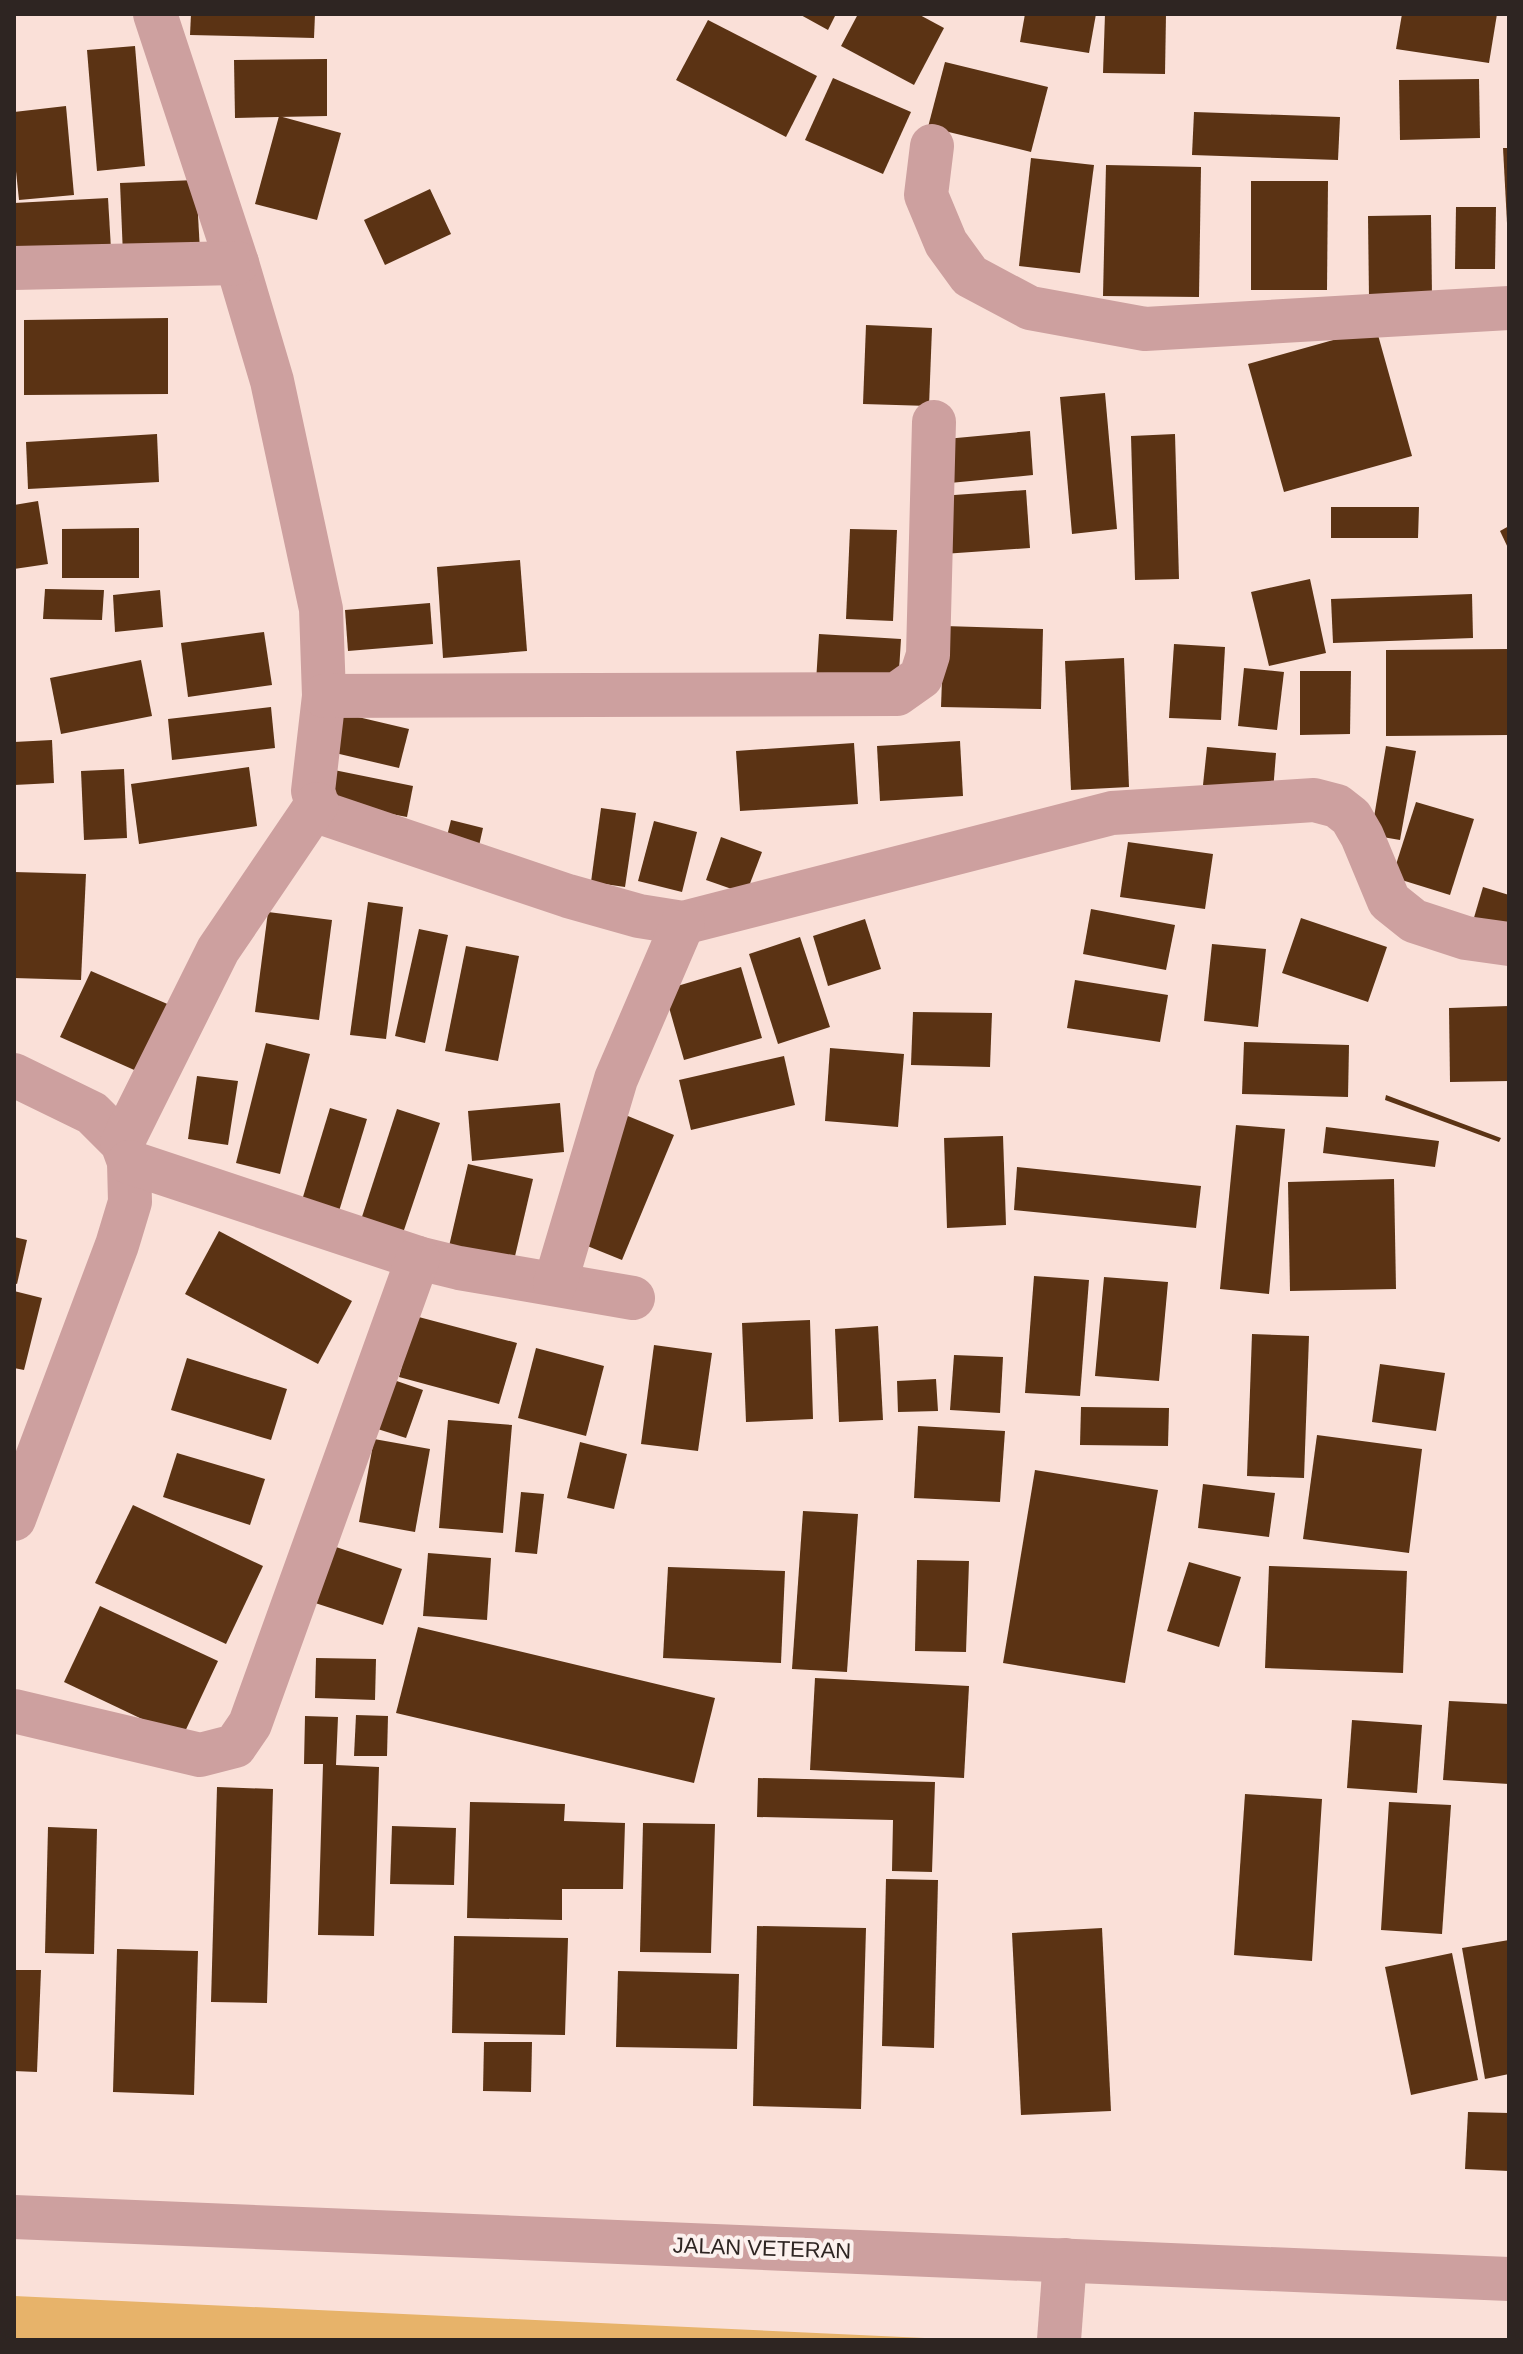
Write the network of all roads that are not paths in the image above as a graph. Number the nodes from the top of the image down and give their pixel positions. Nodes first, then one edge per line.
1 (155, 14) edge
2 (932, 146) dead end
3 (237, 263) junction
4 (14, 268) edge
5 (1509, 308) edge
6 (934, 422) dead end
7 (324, 696) junction
8 (317, 804) junction
9 (683, 923) junction
10 (1509, 944) edge
11 (14, 1075) edge
12 (125, 1153) junction
13 (418, 1258) junction
14 (555, 1284) junction
15 (633, 1298) dead end
16 (14, 1519) edge
17 (14, 1711) edge
18 (14, 2217) edge
19 (1065, 2260) junction
20 (1509, 2279) edge
21 (1059, 2340) edge

1 - 3 street
2 - 5 street
3 - 4 street
3 - 7 street
6 - 7 street
7 - 8 street
8 - 9 street
8 - 12 street
9 - 10 street
9 - 14 street
11 - 12 street
12 - 13 street
12 - 16 street
13 - 14 street
13 - 17 street
14 - 15 street
18 - 19 street, JALAN VETERAN
19 - 20 street, JALAN VETERAN
19 - 21 street

